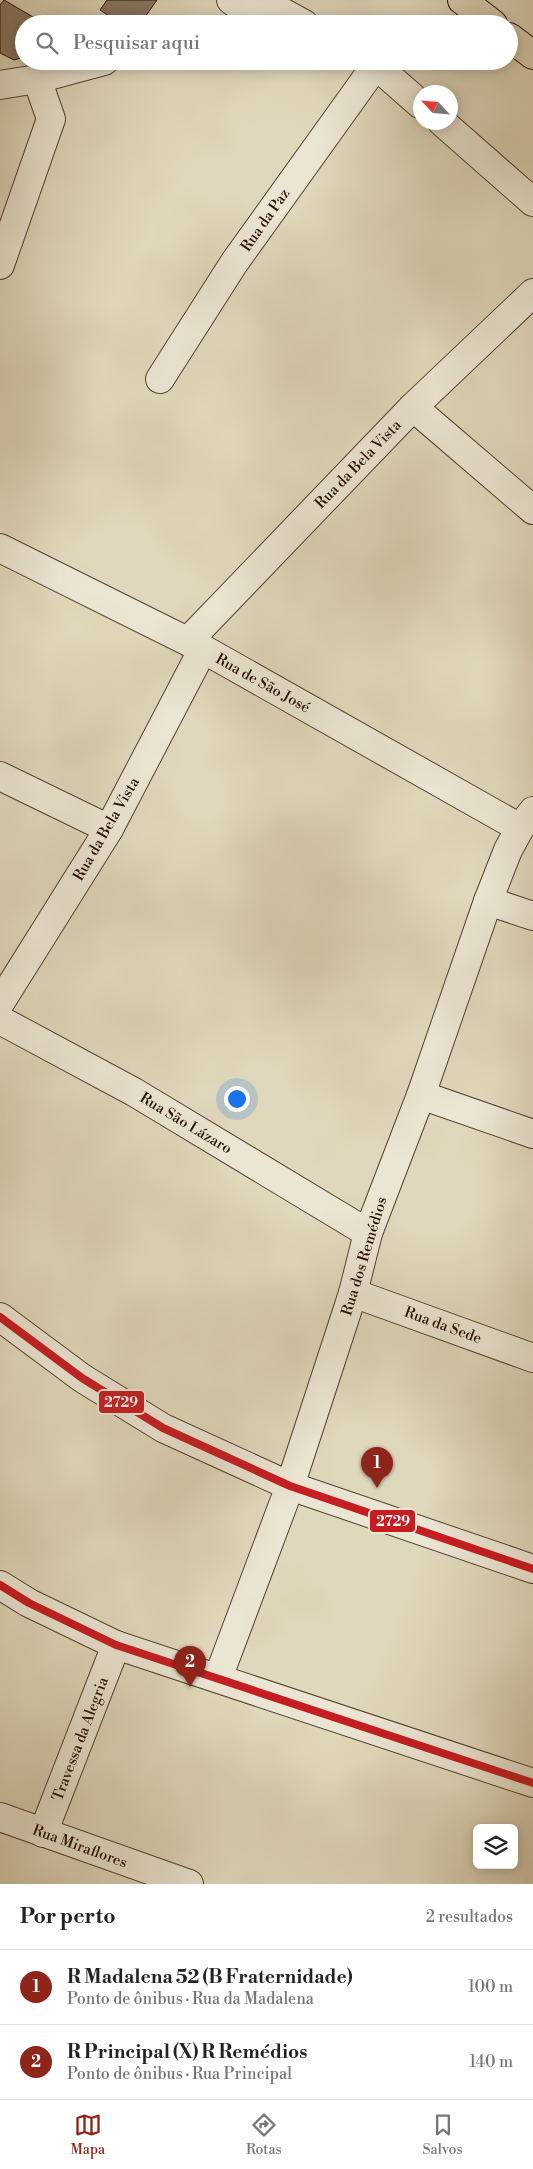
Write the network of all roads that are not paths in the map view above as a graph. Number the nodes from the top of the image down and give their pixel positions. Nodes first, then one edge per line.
1 (231, 0) edge
2 (462, 0) edge
3 (295, 12) edge
4 (282, 15) edge
5 (481, 15) edge
6 (518, 43) edge
7 (533, 55) edge
8 (70, 70) edge
9 (368, 70) edge
10 (381, 70) edge
11 (37, 79) junction
12 (0, 85) edge
13 (413, 98) edge
14 (451, 130) edge
15 (533, 202) edge
16 (0, 265) edge
17 (533, 293) edge
18 (160, 379) dead end
19 (413, 407) junction
20 (533, 510) edge
21 (0, 548) edge
22 (196, 645) junction
23 (0, 776) edge
24 (527, 820) edge
25 (109, 828) junction
26 (488, 901) junction
27 (533, 916) edge
28 (0, 1004) edge
29 (0, 1020) edge
30 (421, 1095) junction
31 (533, 1134) edge
32 (368, 1233) junction
33 (353, 1293) junction
34 (0, 1317) edge
35 (533, 1358) edge
36 (290, 1486) junction
37 (533, 1569) edge
38 (0, 1585) edge
39 (116, 1644) junction
40 (218, 1678) junction
41 (533, 1783) edge
42 (0, 1817) edge
43 (43, 1833) junction
44 (178, 1882) edge

1 - 3 street
2 - 5 highway
3 - 4 street
6 - 7 highway
8 - 11 street
9 - 18 street, Rua da Paz
10 - 13 street
11 - 12 street
11 - 16 street
14 - 15 street
17 - 19 street, Rua da Bela Vista
19 - 20 street
19 - 22 street, Rua da Bela Vista
21 - 22 street, Rua de São José
22 - 24 street, Rua de São José
22 - 25 street, Rua da Bela Vista
23 - 25 street
24 - 26 street, Rua dos Remédios
25 - 28 street, Rua da Bela Vista
26 - 27 street
26 - 30 street, Rua dos Remédios
29 - 32 street, Rua São Lázaro
30 - 31 street
30 - 32 street, Rua dos Remédios
32 - 33 street, Rua dos Remédios
33 - 35 street, Rua da Sede
33 - 36 street, Rua dos Remédios
34 - 36 street
36 - 37 street
36 - 40 street, Rua dos Remédios
38 - 39 street
39 - 40 street
39 - 43 street, Travessa da Alegria
40 - 41 street
42 - 43 street, Rua Miraflores
43 - 44 street, Rua Miraflores

